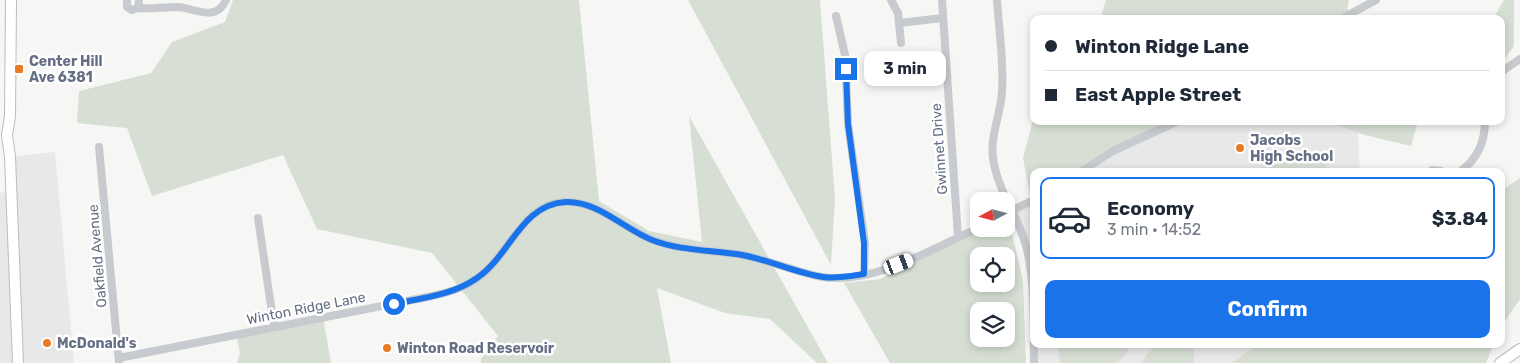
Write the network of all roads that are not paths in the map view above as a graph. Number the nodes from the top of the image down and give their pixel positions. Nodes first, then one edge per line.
1 (11, 0) edge
2 (127, 0) edge
3 (226, 0) edge
4 (891, 0) edge
5 (942, 0) edge
6 (997, 0) edge
7 (1376, 0) edge
8 (139, 4) edge
9 (1348, 15) edge
10 (836, 16) dead end
11 (943, 18) junction
12 (899, 23) junction
13 (901, 43) dead end
14 (1520, 59) edge
15 (1505, 69) edge
16 (10, 101) junction
17 (0, 108) edge
18 (1169, 125) edge
19 (1485, 125) edge
20 (0, 126) edge
21 (7, 135) junction
22 (99, 147) dead end
23 (1087, 168) edge
24 (1464, 168) edge
25 (1002, 192) edge
26 (1030, 202) edge
27 (1015, 209) edge
28 (258, 218) dead end
29 (1015, 222) edge
30 (970, 232) edge
31 (958, 237) junction
32 (1030, 266) edge
33 (864, 274) junction
34 (274, 326) junction
35 (1033, 348) edge
36 (1520, 350) edge
37 (119, 360) edge
38 (18, 363) edge
39 (1034, 363) edge
40 (1500, 363) edge

1 - 16 main road
2 - 8 street
3 - 8 street
4 - 12 street
5 - 11 street, Gwinnet Drive
6 - 25 street
7 - 9 street
10 - 33 street
11 - 12 street
11 - 31 street, Gwinnet Drive
12 - 13 street
14 - 15 street
16 - 17 main road
16 - 21 main road
18 - 23 street
19 - 24 street
20 - 21 street
21 - 38 main road
22 - 37 street, Oakfield Avenue
26 - 27 street
28 - 34 street
29 - 32 street
30 - 31 street, Winton Ridge Lane
31 - 33 street, Winton Ridge Lane
33 - 34 street, Winton Ridge Lane
34 - 37 street, Winton Ridge Lane
35 - 39 street
36 - 40 main road

